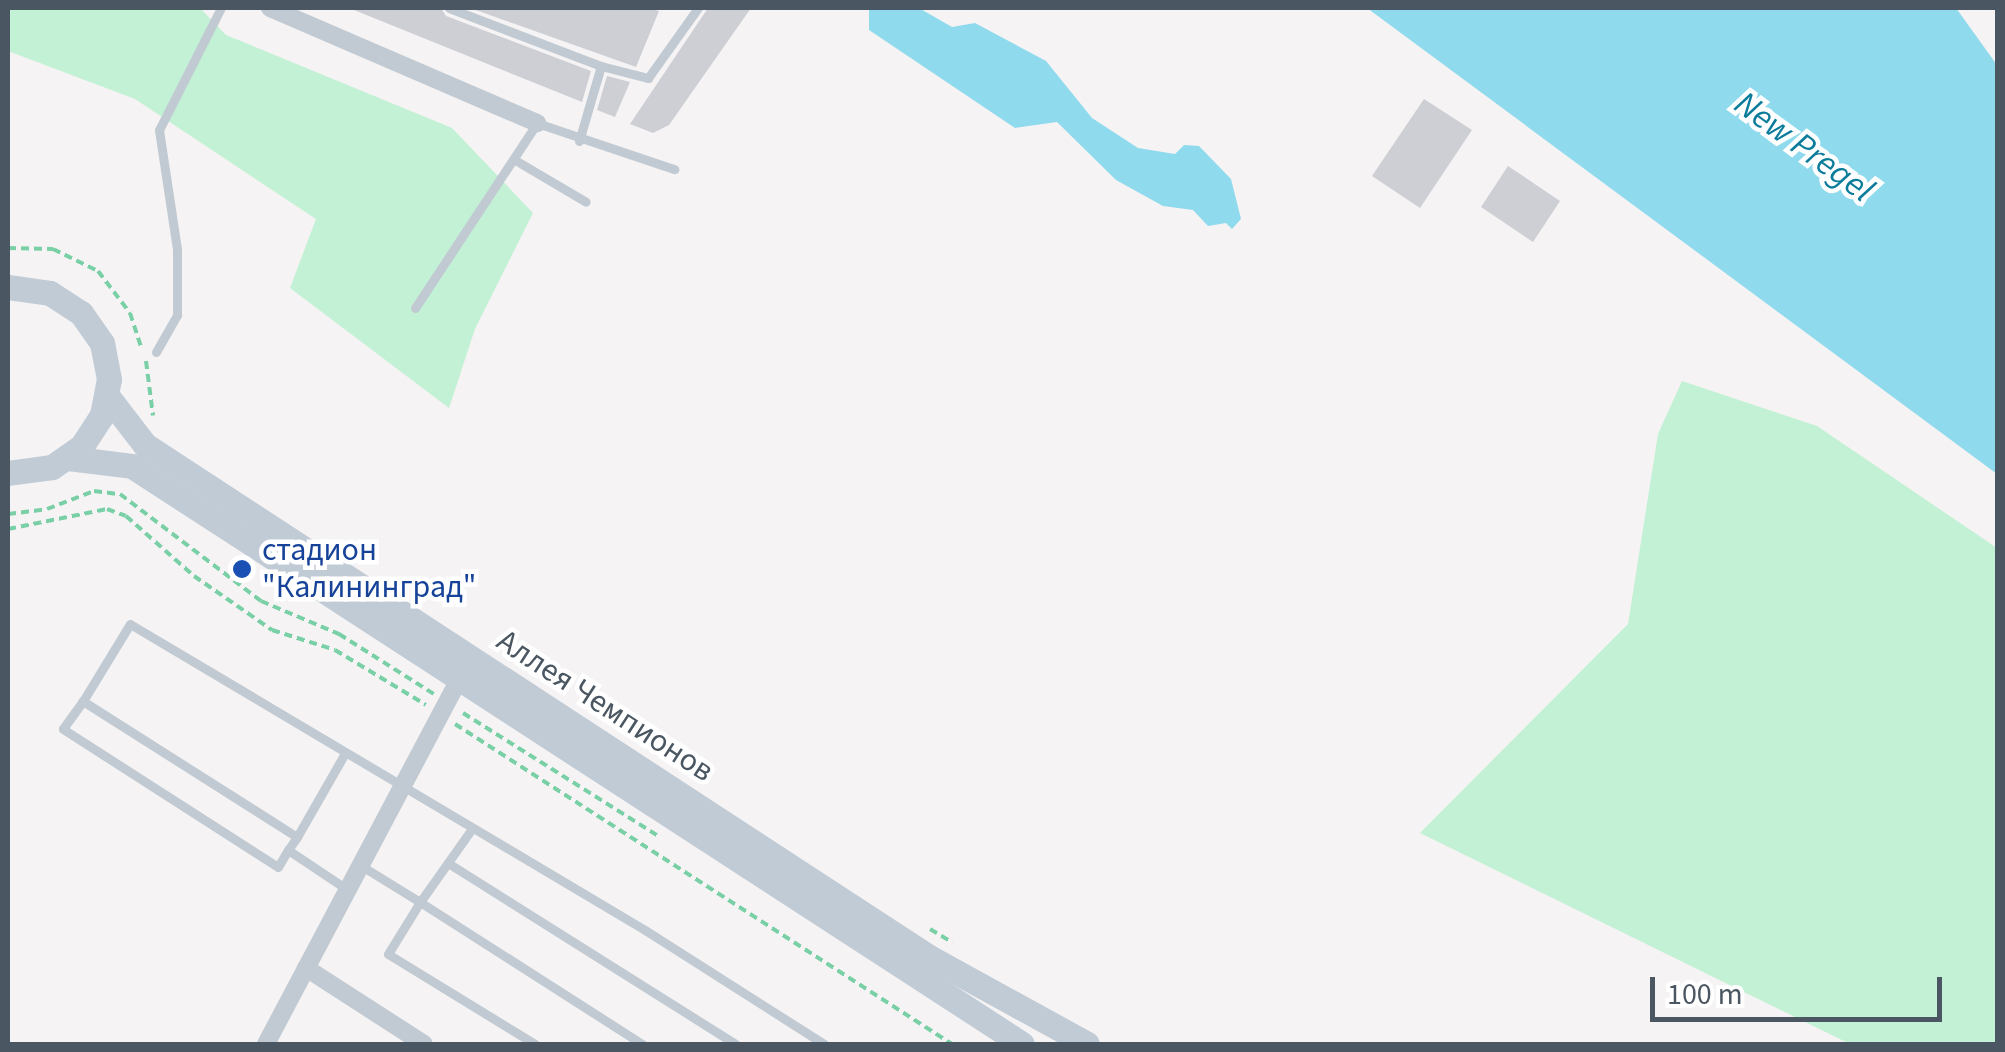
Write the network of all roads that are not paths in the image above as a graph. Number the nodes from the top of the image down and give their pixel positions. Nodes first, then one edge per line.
1 (220, 8) edge
2 (270, 8) edge
3 (449, 8) edge
4 (693, 9) edge
5 (601, 66) junction
6 (537, 123) junction
7 (579, 141) junction
8 (515, 160) junction
9 (674, 169) dead end
10 (586, 202) dead end
11 (8, 287) edge
12 (416, 308) dead end
13 (156, 352) dead end
14 (108, 397) junction
15 (68, 458) junction
16 (8, 473) edge
17 (449, 699) junction
18 (82, 701) junction
19 (344, 755) junction
20 (400, 789) junction
21 (471, 830) junction
22 (297, 837) junction
23 (288, 850) junction
24 (448, 862) junction
25 (360, 866) junction
26 (348, 890) junction
27 (420, 902) junction
28 (306, 968) junction
29 (266, 1044) edge
30 (424, 1044) edge
31 (534, 1044) edge
32 (642, 1044) edge
33 (735, 1044) edge
34 (824, 1044) edge
35 (1022, 1044) edge
36 (1087, 1044) edge

1 - 13 lane
2 - 6 street
3 - 5 lane
4 - 5 lane
5 - 7 lane
6 - 7 lane
6 - 8 lane
7 - 9 lane
8 - 10 lane
8 - 12 lane
11 - 14 main road, Аллея Чемпионов
14 - 15 main road
14 - 36 main road, Аллея Чемпионов
15 - 16 main road, Аллея Чемпионов
15 - 17 main road, Аллея Чемпионов
17 - 20 street
17 - 35 main road, Аллея Чемпионов
18 - 19 lane
18 - 22 lane
18 - 23 lane
19 - 20 lane
19 - 22 lane
20 - 21 lane
20 - 25 street
21 - 24 lane
21 - 34 lane
22 - 23 lane
23 - 26 lane
24 - 27 lane
24 - 33 lane
25 - 26 street
25 - 27 lane
26 - 28 street
27 - 31 lane
27 - 32 lane
28 - 29 street
28 - 30 street

